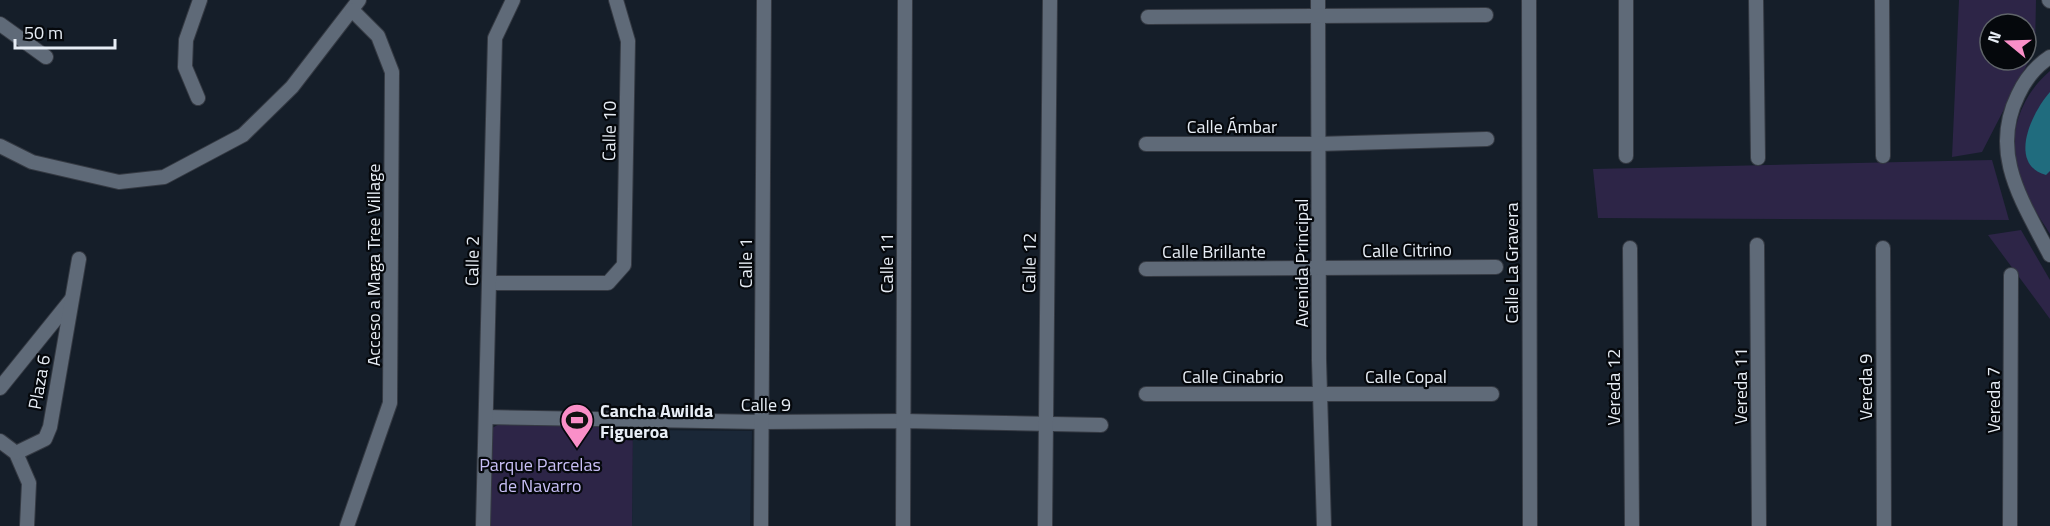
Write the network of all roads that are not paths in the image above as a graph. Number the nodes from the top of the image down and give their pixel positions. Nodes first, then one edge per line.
1 (200, 0) edge
2 (513, 0) edge
3 (616, 0) edge
4 (765, 0) edge
5 (905, 0) edge
6 (1050, 0) edge
7 (1318, 0) edge
8 (1529, 0) edge
9 (1626, 0) edge
10 (1756, 0) edge
11 (1882, 0) edge
12 (355, 5) edge
13 (1318, 15) junction
14 (1486, 15) dead end
15 (1148, 17) dead end
16 (0, 24) edge
17 (46, 57) dead end
18 (2050, 57) edge
19 (198, 98) dead end
20 (1487, 139) dead end
21 (1146, 144) dead end
22 (1318, 144) junction
23 (0, 146) edge
24 (1626, 156) dead end
25 (1883, 156) dead end
26 (1758, 158) dead end
27 (1757, 245) dead end
28 (1630, 248) dead end
29 (1883, 248) dead end
30 (2050, 255) edge
31 (79, 259) dead end
32 (1496, 267) dead end
33 (1146, 269) dead end
34 (1319, 269) junction
35 (2011, 275) dead end
36 (490, 283) junction
37 (72, 298) junction
38 (0, 388) edge
39 (1146, 394) dead end
40 (1320, 394) junction
41 (1492, 394) dead end
42 (486, 417) junction
43 (903, 421) junction
44 (762, 422) junction
45 (1046, 422) junction
46 (1101, 424) dead end
47 (0, 441) edge
48 (16, 453) junction
49 (27, 526) edge
50 (347, 526) edge
51 (483, 526) edge
52 (761, 526) edge
53 (903, 526) edge
54 (1045, 526) edge
55 (1324, 526) edge
56 (1530, 526) edge
57 (1632, 526) edge
58 (1759, 526) edge
59 (1884, 526) edge
60 (2010, 526) edge

1 - 19 street
2 - 36 street, Calle 2
3 - 36 street, Calle 10
4 - 44 street, Calle 1
5 - 43 street, Calle 11
6 - 45 street, Calle 12
7 - 13 street, Avenida Principal
8 - 56 street, Calle La Gravera
9 - 24 street
10 - 26 street
11 - 25 street
12 - 23 street
12 - 50 street, Acceso a Maga Tree Village
13 - 14 street
13 - 15 street
13 - 22 street, Avenida Principal
16 - 17 street
18 - 30 street
20 - 22 street, Calle Ámbar
21 - 22 street, Calle Ámbar
22 - 34 street, Avenida Principal
27 - 58 street, Vereda 11
28 - 57 street, Vereda 12
29 - 59 street, Vereda 9
31 - 37 street, Plaza 6
32 - 34 street, Calle Citrino
33 - 34 street, Calle Brillante
34 - 40 street, Avenida Principal
35 - 60 street, Vereda 7
36 - 42 street, Calle 2
37 - 38 street, Plaza 6
37 - 48 street, Plaza 6
39 - 40 street, Calle Cinabrio
40 - 41 street, Calle Copal
40 - 55 street, Avenida Principal
42 - 44 street, Calle 9
42 - 51 street, Calle 2
43 - 44 street, Calle 9
43 - 45 street, Calle 9
43 - 53 street, Calle 11
44 - 52 street, Calle 1
45 - 46 street, Calle 9
45 - 54 street, Calle 12
47 - 48 street
48 - 49 street

